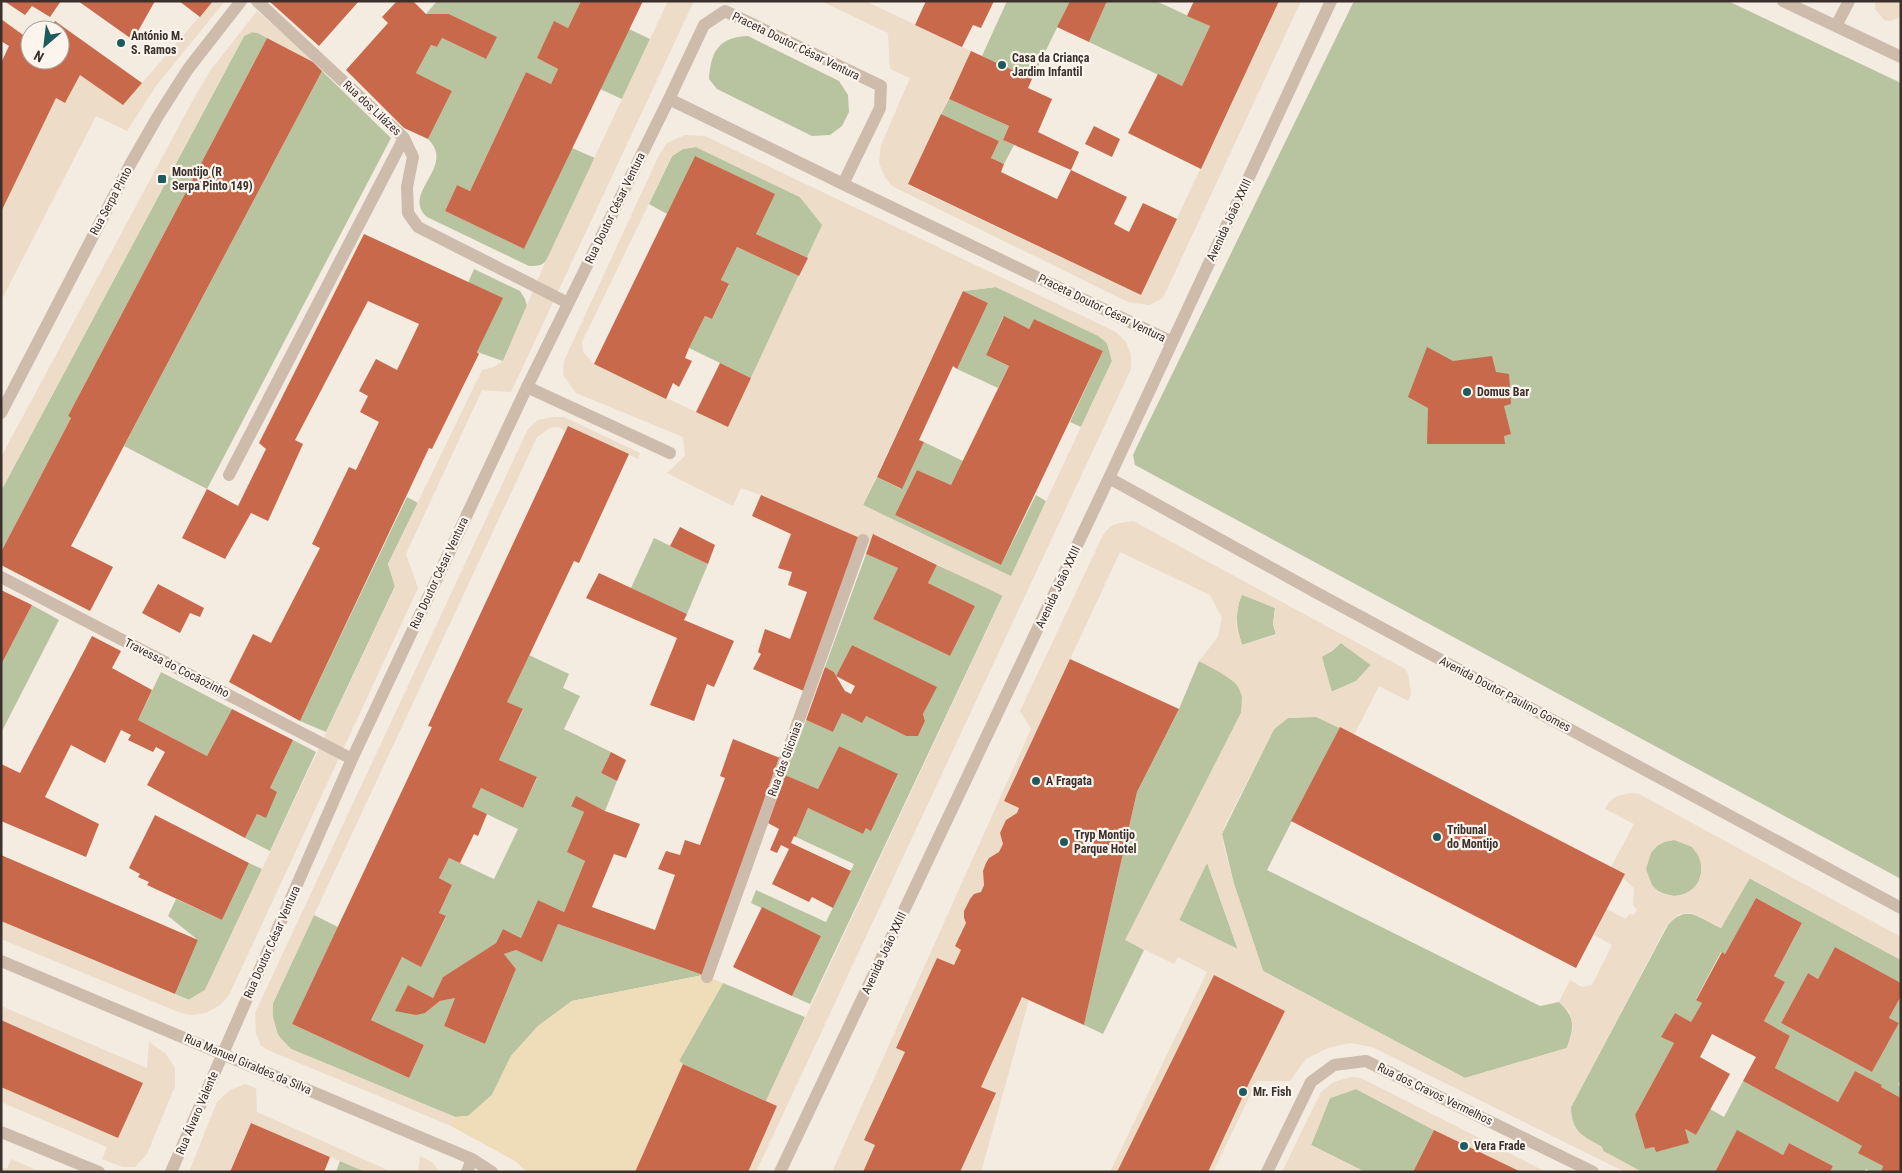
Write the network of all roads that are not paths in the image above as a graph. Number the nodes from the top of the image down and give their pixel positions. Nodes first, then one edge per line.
1 (241, 1) edge
2 (257, 1) edge
3 (1331, 1) edge
4 (1783, 1) edge
5 (1849, 1) edge
6 (1836, 26) junction
7 (1900, 54) edge
8 (669, 99) junction
9 (404, 138) junction
10 (843, 184) junction
11 (568, 303) junction
12 (1172, 342) junction
13 (527, 387) junction
14 (1, 413) edge
15 (670, 453) dead end
16 (229, 475) dead end
17 (1109, 478) junction
18 (864, 540) dead end
19 (1, 577) edge
20 (352, 759) junction
21 (1901, 908) edge
22 (1, 961) edge
23 (707, 977) dead end
24 (222, 1053) junction
25 (1, 1132) edge
26 (472, 1159) junction
27 (99, 1172) edge
28 (171, 1172) edge
29 (467, 1172) edge
30 (492, 1172) edge
31 (780, 1172) edge
32 (1267, 1172) edge
33 (1593, 1172) edge

1 - 14 street, Rua Serpa Pinto
2 - 9 street, Rua dos Lilázes
3 - 12 street, Avenida João XXIII
4 - 6 street
5 - 6 street
6 - 7 street
8 - 10 street, Praceta Doutor César Ventura
8 - 10 street, Praceta Doutor César Ventura
8 - 11 street, Rua Doutor César Ventura
9 - 11 street, Rua dos Lilázes
9 - 16 street
10 - 12 street, Praceta Doutor César Ventura
11 - 13 street, Rua Doutor César Ventura
12 - 17 street, Avenida João XXIII
13 - 15 street
13 - 20 street, Rua Doutor César Ventura
17 - 21 street, Avenida Doutor Paulino Gomes
17 - 31 street, Avenida João XXIII
18 - 23 street, Rua das Glícnias
19 - 20 street, Travessa do Cocãozinho
20 - 24 street, Rua Doutor César Ventura
22 - 24 street, Rua Manuel Giraldes da Silva
24 - 26 street, Rua Manuel Giraldes da Silva
24 - 28 street, Rua Álvaro Valente
25 - 27 street
26 - 29 street
26 - 30 street, Rua Manuel Giraldes da Silva
32 - 33 street, Rua dos Cravos Vermelhos

